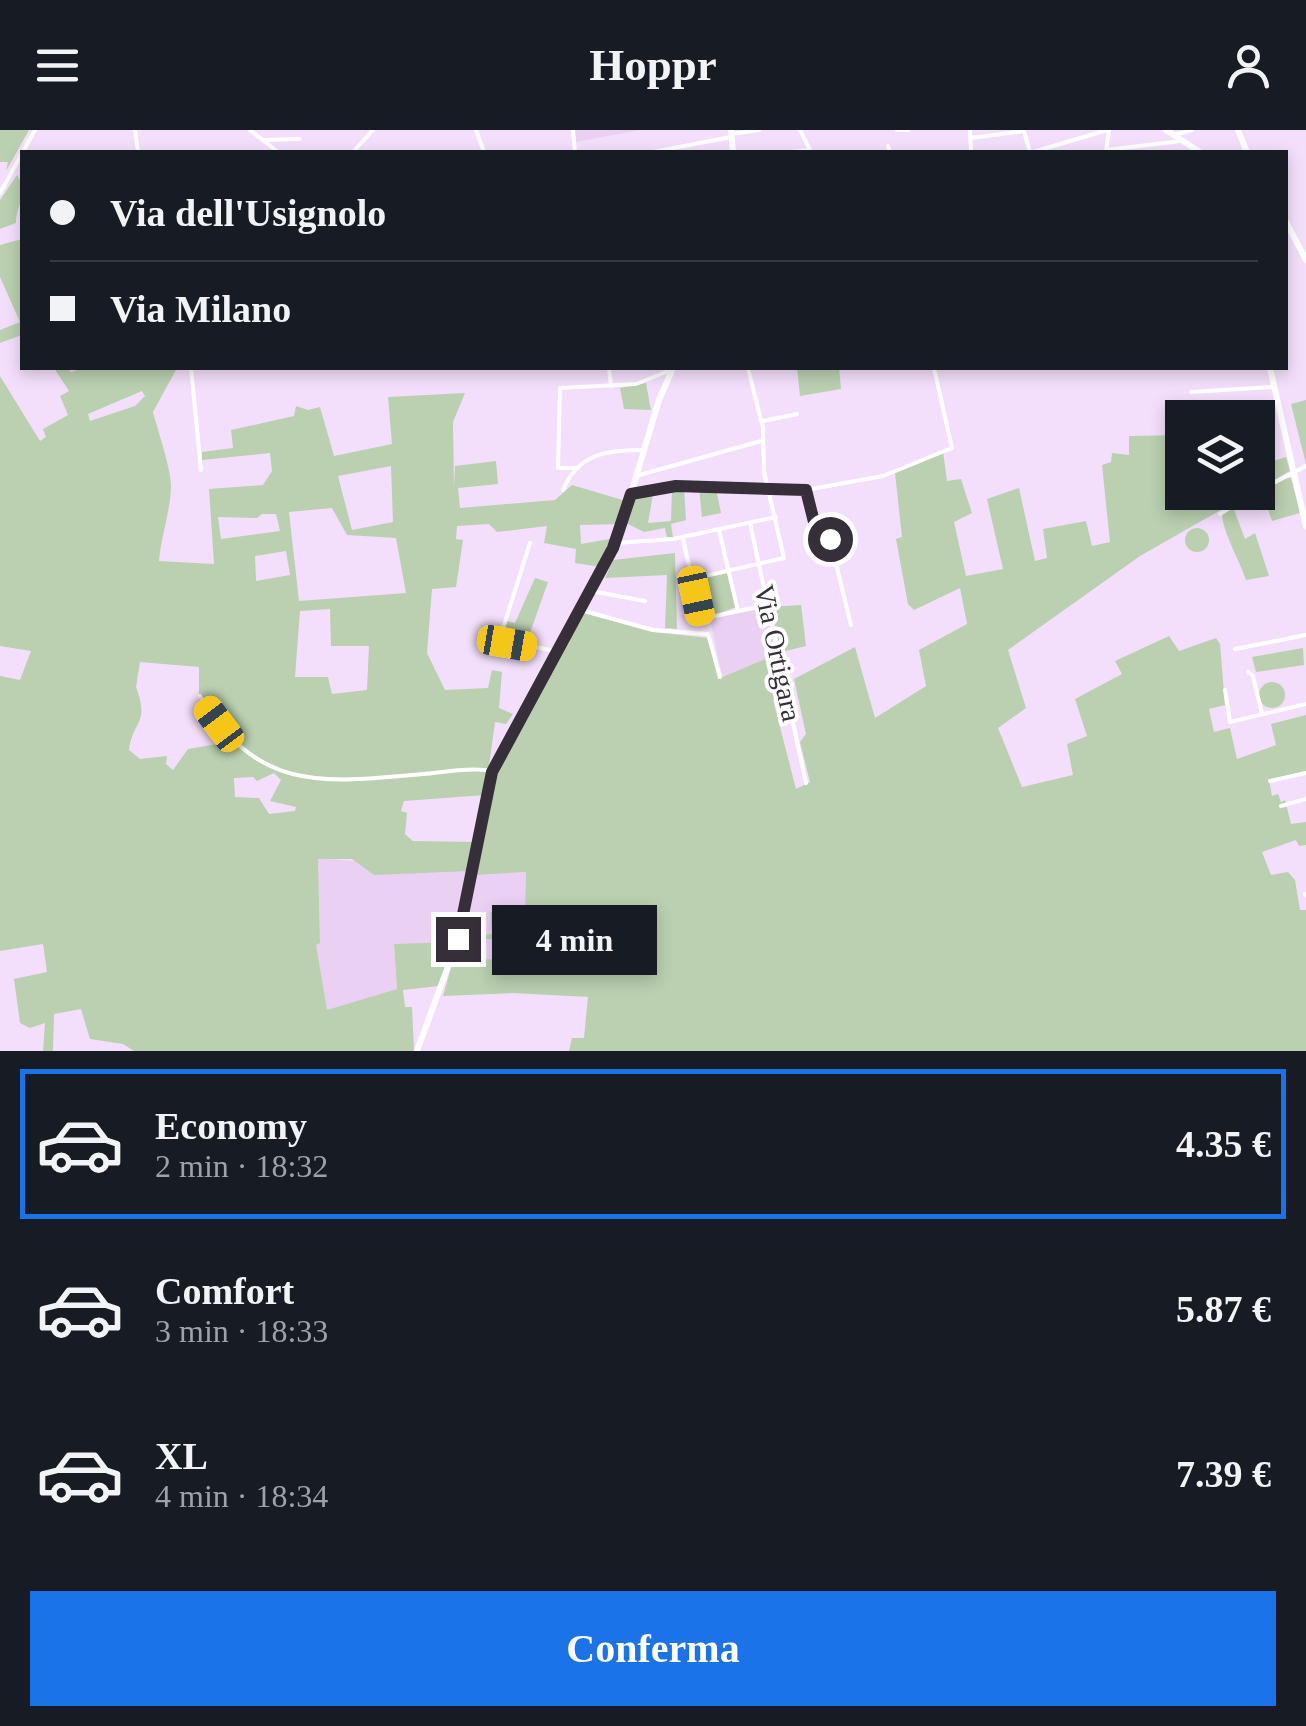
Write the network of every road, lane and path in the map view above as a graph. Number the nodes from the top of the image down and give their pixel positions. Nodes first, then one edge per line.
1 (250, 130) edge
2 (759, 130) edge
3 (970, 130) edge
4 (1108, 130) edge
5 (1192, 130) edge
6 (731, 134) edge
7 (1174, 135) edge
8 (970, 138) junction
9 (299, 139) dead end
10 (263, 140) junction
11 (276, 150) edge
12 (661, 150) edge
13 (971, 150) edge
14 (1031, 150) edge
15 (1039, 150) edge
16 (1110, 150) edge
17 (1197, 150) edge
18 (20, 156) edge
19 (0, 193) edge
20 (1288, 226) edge
21 (1306, 260) edge
22 (190, 370) edge
23 (609, 370) edge
24 (668, 370) edge
25 (671, 370) edge
26 (748, 370) edge
27 (934, 370) edge
28 (1270, 370) edge
29 (612, 386) junction
30 (1272, 386) junction
31 (1191, 392) dead end
32 (797, 414) dead end
33 (761, 422) junction
34 (764, 441) junction
35 (644, 450) junction
36 (1306, 466) edge
37 (578, 468) junction
38 (201, 470) dead end
39 (1292, 474) junction
40 (636, 476) junction
41 (1275, 482) edge
42 (770, 488) junction
43 (563, 490) dead end
44 (806, 490) junction
45 (631, 494) junction
46 (1227, 510) edge
47 (1220, 514) dead end
48 (776, 518) junction
49 (750, 523) junction
50 (1306, 526) edge
51 (720, 530) junction
52 (683, 538) junction
53 (617, 540) junction
54 (530, 543) dead end
55 (758, 564) junction
56 (728, 571) junction
57 (692, 579) junction
58 (591, 591) junction
59 (645, 601) dead end
60 (767, 605) junction
61 (581, 610) junction
62 (738, 611) junction
63 (851, 626) dead end
64 (1306, 635) edge
65 (1235, 650) dead end
66 (560, 652) junction
67 (1248, 672) dead end
68 (720, 678) dead end
69 (1226, 690) dead end
70 (200, 696) dead end
71 (1306, 704) edge
72 (1262, 714) junction
73 (492, 772) junction
74 (1306, 773) edge
75 (1270, 781) dead end
76 (806, 783) dead end
77 (1306, 799) edge
78 (1280, 806) dead end
79 (417, 1051) edge

1 - 10 street
2 - 6 street
3 - 8 street
4 - 15 street
5 - 7 street
6 - 12 street
7 - 16 street
7 - 17 street
8 - 13 street
8 - 14 street
9 - 10 street
10 - 11 street
18 - 19 street
20 - 21 street
22 - 38 street
23 - 29 street
24 - 29 street
25 - 35 street
26 - 33 street
27 - 44 street
28 - 30 street
29 - 37 street
30 - 31 street
30 - 39 street
32 - 33 street
33 - 34 street
34 - 40 street
34 - 42 street
35 - 37 street
35 - 40 street
36 - 39 street
37 - 43 street
39 - 41 street
39 - 50 street
40 - 45 street
42 - 44 street
42 - 45 street
42 - 48 street
44 - 63 street
45 - 53 street
46 - 47 street
48 - 49 street
48 - 55 street
49 - 51 street
49 - 55 street, Via Ortigara
51 - 52 street
51 - 56 street
52 - 53 street
52 - 57 street
53 - 58 street
54 - 66 street
55 - 56 street
55 - 60 street, Via Ortigara
56 - 57 street
56 - 62 street
57 - 62 street
58 - 59 street
58 - 61 street
60 - 62 street
60 - 76 street, Via Ortigara
61 - 66 street
61 - 68 street
64 - 65 street
66 - 73 street
67 - 72 street
69 - 72 street
70 - 73 street
71 - 72 street
73 - 79 street
74 - 75 street
77 - 78 street

